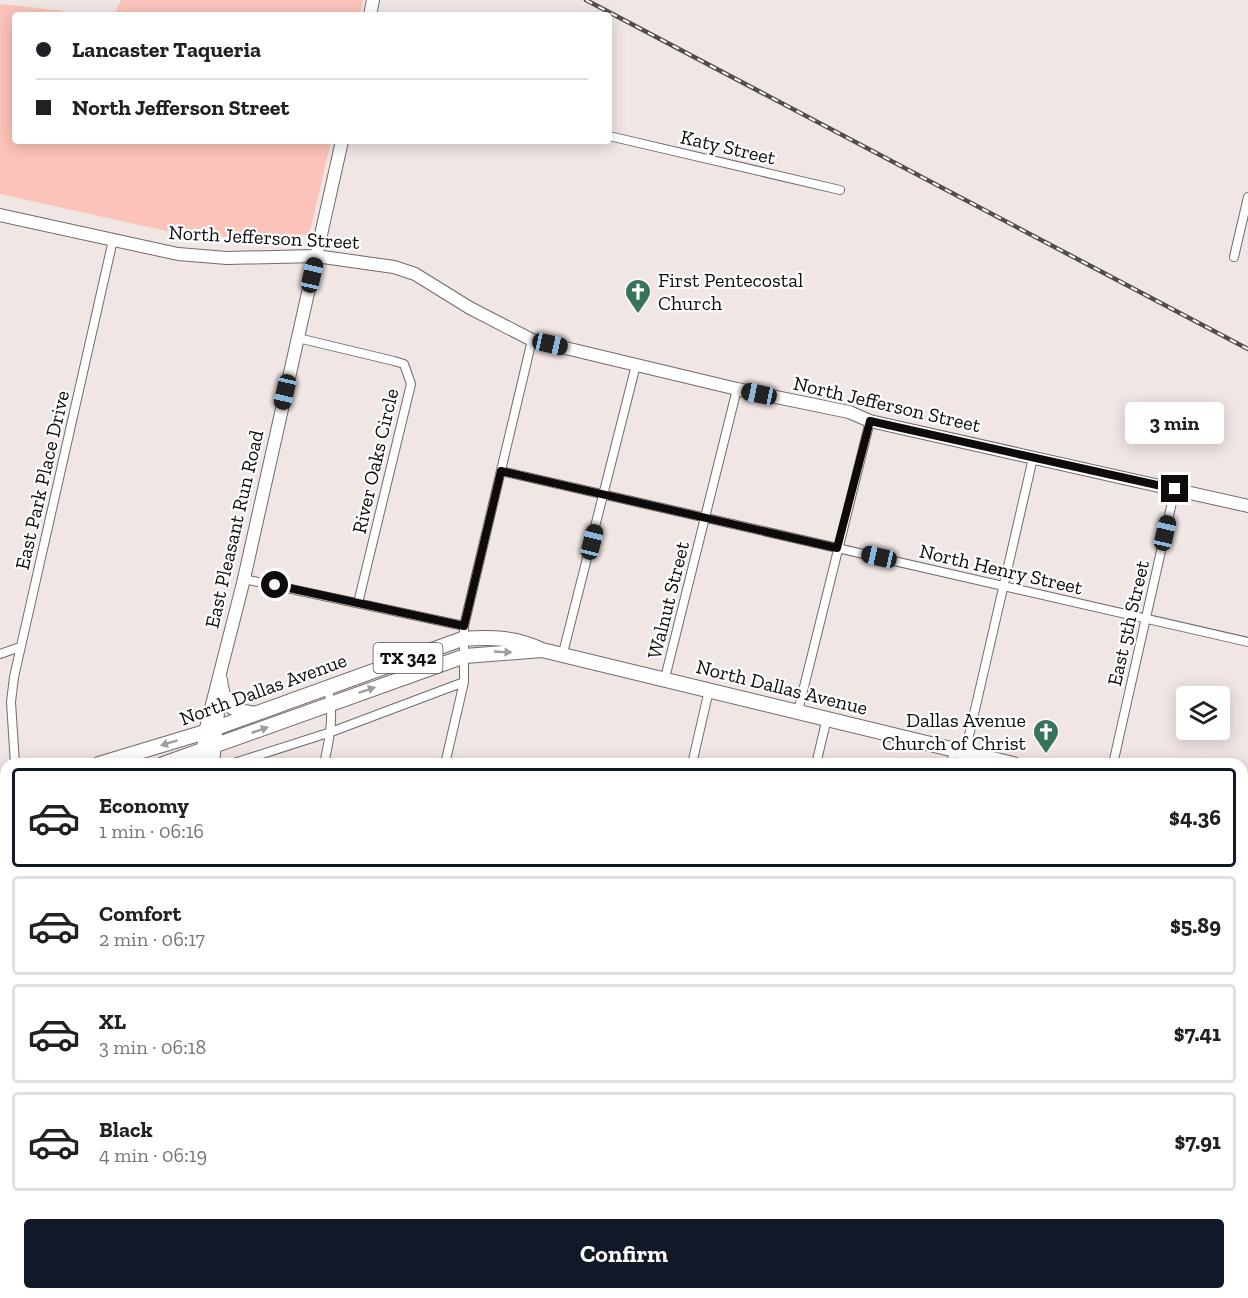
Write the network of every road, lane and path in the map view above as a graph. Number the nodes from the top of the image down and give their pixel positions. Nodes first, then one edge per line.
1 (612, 137) edge
2 (341, 144) edge
3 (840, 190) dead end
4 (1248, 197) edge
5 (0, 215) edge
6 (113, 240) junction
7 (316, 256) junction
8 (1234, 257) dead end
9 (298, 338) junction
10 (532, 340) junction
11 (636, 365) junction
12 (737, 389) junction
13 (870, 421) junction
14 (1033, 458) junction
15 (501, 471) junction
16 (1175, 489) junction
17 (604, 497) junction
18 (1248, 506) edge
19 (705, 519) junction
20 (837, 548) junction
21 (244, 579) junction
22 (1003, 585) junction
23 (358, 603) junction
24 (1145, 620) junction
25 (463, 633) junction
26 (1248, 642) edge
27 (20, 647) junction
28 (542, 650) junction
29 (563, 653) junction
30 (0, 654) edge
31 (465, 656) junction
32 (664, 678) junction
33 (220, 680) junction
34 (464, 682) junction
35 (327, 686) junction
36 (709, 690) junction
37 (332, 702) junction
38 (798, 711) junction
39 (253, 714) junction
40 (827, 718) junction
41 (219, 726) junction
42 (205, 732) junction
43 (331, 732) junction
44 (207, 753) edge
45 (957, 756) edge
46 (15, 758) edge
47 (119, 758) edge
48 (188, 758) edge
49 (250, 758) edge
50 (325, 758) edge
51 (446, 758) edge
52 (693, 758) edge
53 (817, 758) edge
54 (1114, 758) edge

1 - 3 street, Katy Street
2 - 7 street, East Pleasant Run Road
4 - 8 street
5 - 6 street, North Jefferson Street
6 - 7 street, North Jefferson Street
6 - 27 street, East Park Place Drive
7 - 9 street, East Pleasant Run Road
7 - 10 street, North Jefferson Street
9 - 21 street, East Pleasant Run Road
9 - 23 street, River Oaks Circle
10 - 11 street, North Jefferson Street
10 - 15 street
11 - 12 street, North Jefferson Street
11 - 17 street
12 - 13 street, North Jefferson Street
12 - 19 street, Walnut Street
13 - 14 street, North Jefferson Street
13 - 20 street
14 - 16 street, North Jefferson Street
14 - 22 street
15 - 17 street, North Henry Street
15 - 25 street
16 - 18 street, North Jefferson Street
16 - 24 street, East 5th Street
17 - 19 street, North Henry Street
17 - 29 street
19 - 20 street, North Henry Street
19 - 32 street, Walnut Street
20 - 22 street, North Henry Street
20 - 38 street
21 - 23 street
21 - 33 street, East Pleasant Run Road
22 - 24 street, North Henry Street
22 - 45 street
23 - 25 street
24 - 26 street, North Henry Street
24 - 54 street, East 5th Street
25 - 28 main road, North Dallas Avenue / TX 342
25 - 31 street
25 - 35 main road, North Dallas Avenue / TX 342
27 - 30 street
27 - 46 street, East Park Place Drive
28 - 29 main road, North Dallas Avenue / TX 342
31 -> 28 main road, North Dallas Avenue / TX 342
29 - 32 main road, North Dallas Avenue / TX 342
31 - 34 street
37 -> 31 main road, North Dallas Avenue / TX 342
32 - 36 main road, North Dallas Avenue / TX 342
33 - 39 main road
33 - 41 street
33 - 42 street
34 - 43 street
34 - 51 street
35 - 37 street
35 - 39 main road, North Dallas Avenue / TX 342
36 - 38 main road, North Dallas Avenue / TX 342
36 - 52 street
37 - 43 street
44 -> 37 main road, North Dallas Avenue / TX 342
38 - 40 main road, North Dallas Avenue / TX 342
39 - 41 main road, North Dallas Avenue / TX 342
40 - 45 main road, North Dallas Avenue / TX 342
40 - 53 street
41 - 42 main road, North Dallas Avenue / TX 342
41 - 44 street
42 - 44 street
42 -> 47 main road, North Dallas Avenue / TX 342
43 - 49 street
43 - 50 street
44 - 48 main road, North Dallas Avenue / TX 342

